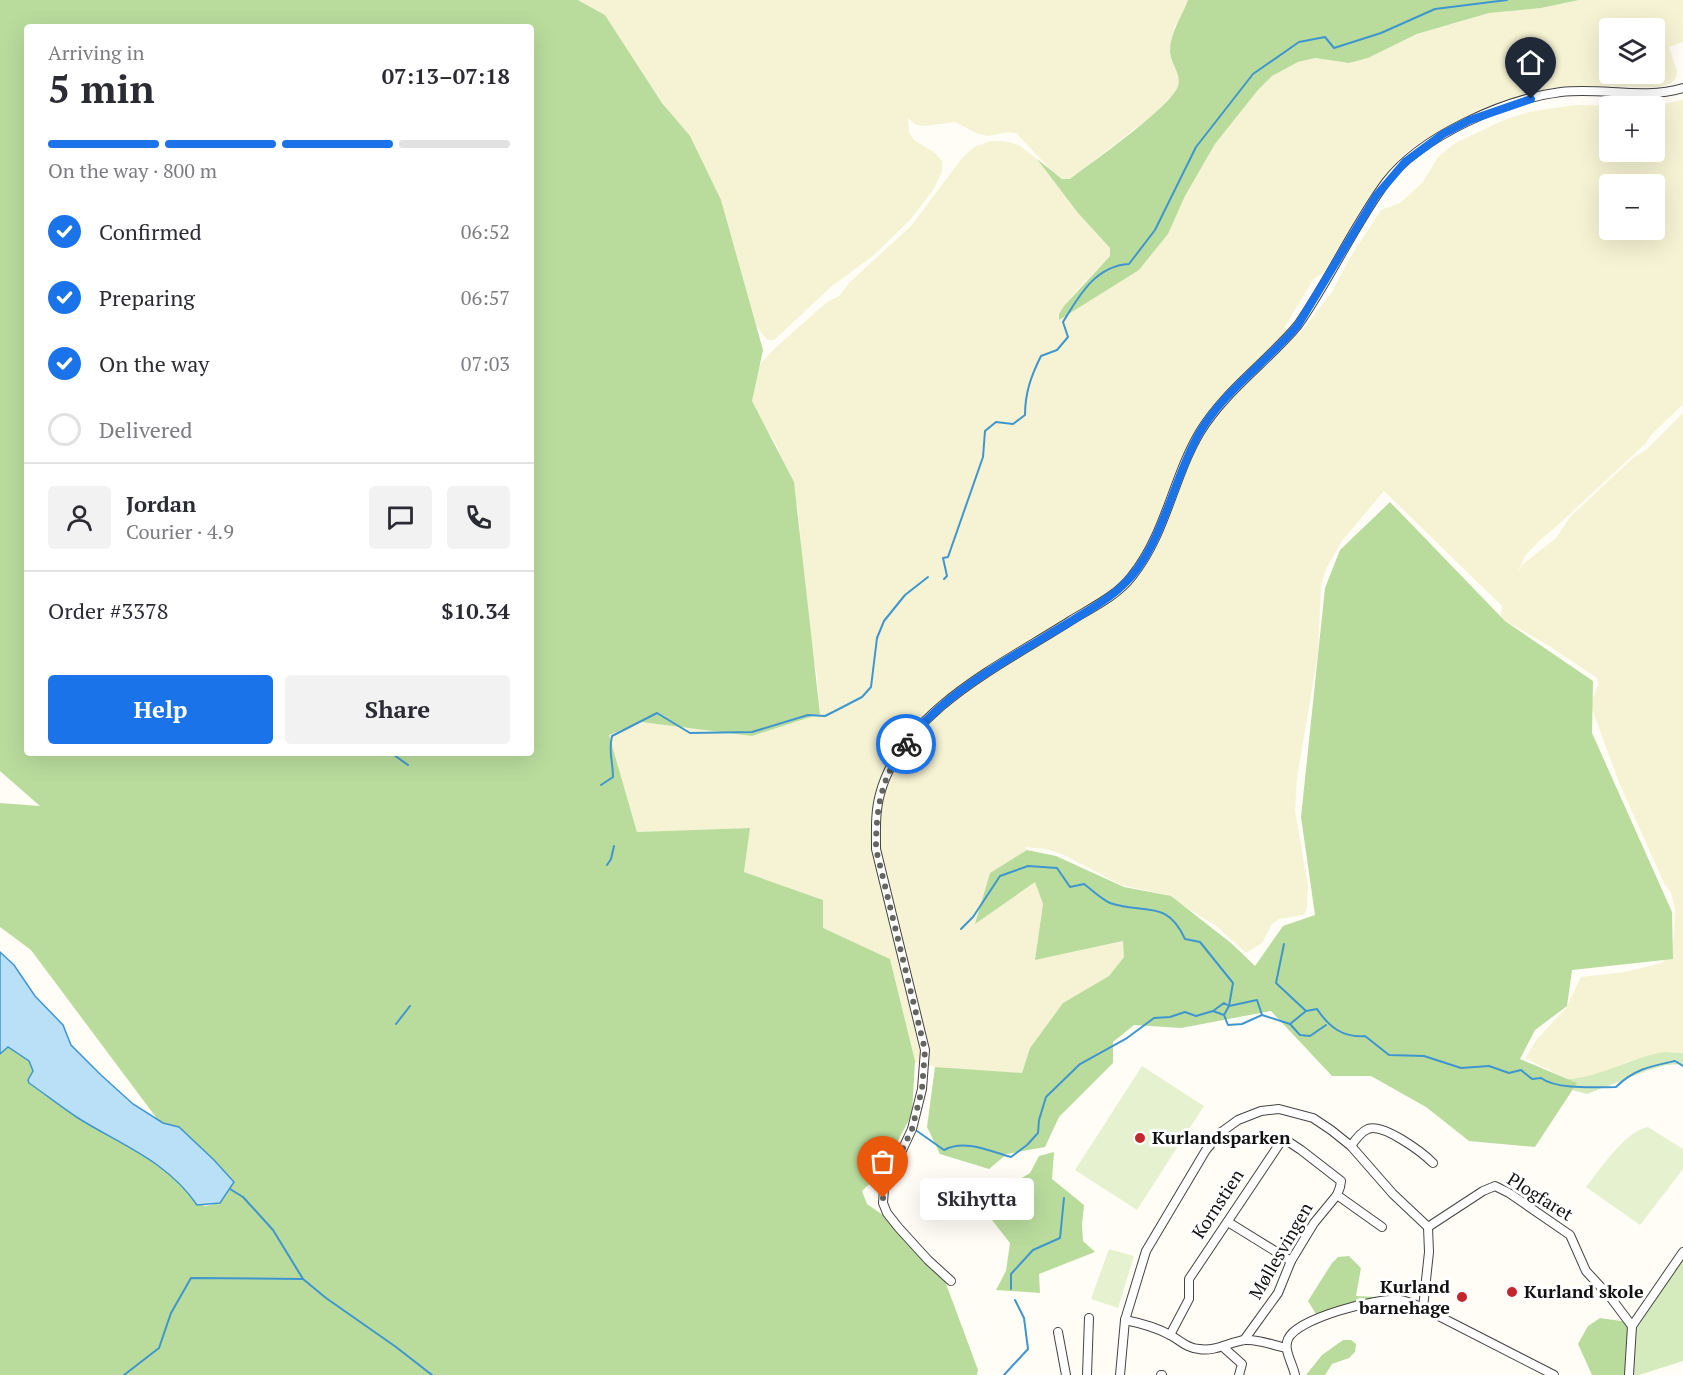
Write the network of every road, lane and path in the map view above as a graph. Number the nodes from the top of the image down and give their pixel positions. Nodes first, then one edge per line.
1 (1683, 88) edge
2 (1351, 1146) junction
3 (1433, 1163) dead end
4 (1336, 1195) junction
5 (1228, 1222) junction
6 (1382, 1227) dead end
7 (1428, 1227) junction
8 (1683, 1252) edge
9 (1291, 1261) junction
10 (951, 1281) dead end
11 (1423, 1308) junction
12 (1089, 1318) dead end
13 (1125, 1320) junction
14 (1632, 1326) junction
15 (1058, 1332) dead end
16 (1170, 1335) junction
17 (1244, 1340) junction
18 (1222, 1347) junction
19 (1286, 1348) junction
20 (1066, 1375) edge
21 (1088, 1375) edge
22 (1120, 1375) edge
23 (1239, 1375) edge
24 (1295, 1375) edge
25 (1554, 1375) edge
26 (1629, 1375) edge

1 - 10 street
2 - 3 street
2 - 7 street
2 - 13 street
4 - 5 street, Kornstien
4 - 6 street, Møllesvingen
4 - 9 street, Møllesvingen
5 - 9 street
5 - 16 street, Kornstien
7 - 11 street
7 - 14 street, Plogfaret
8 - 14 street
9 - 17 street, Møllesvingen
11 - 19 street
11 - 25 street
12 - 21 street
13 - 16 street
13 - 22 street
14 - 26 street
15 - 20 street
16 - 18 street
17 - 18 street
17 - 19 street
18 - 23 street
19 - 24 street

